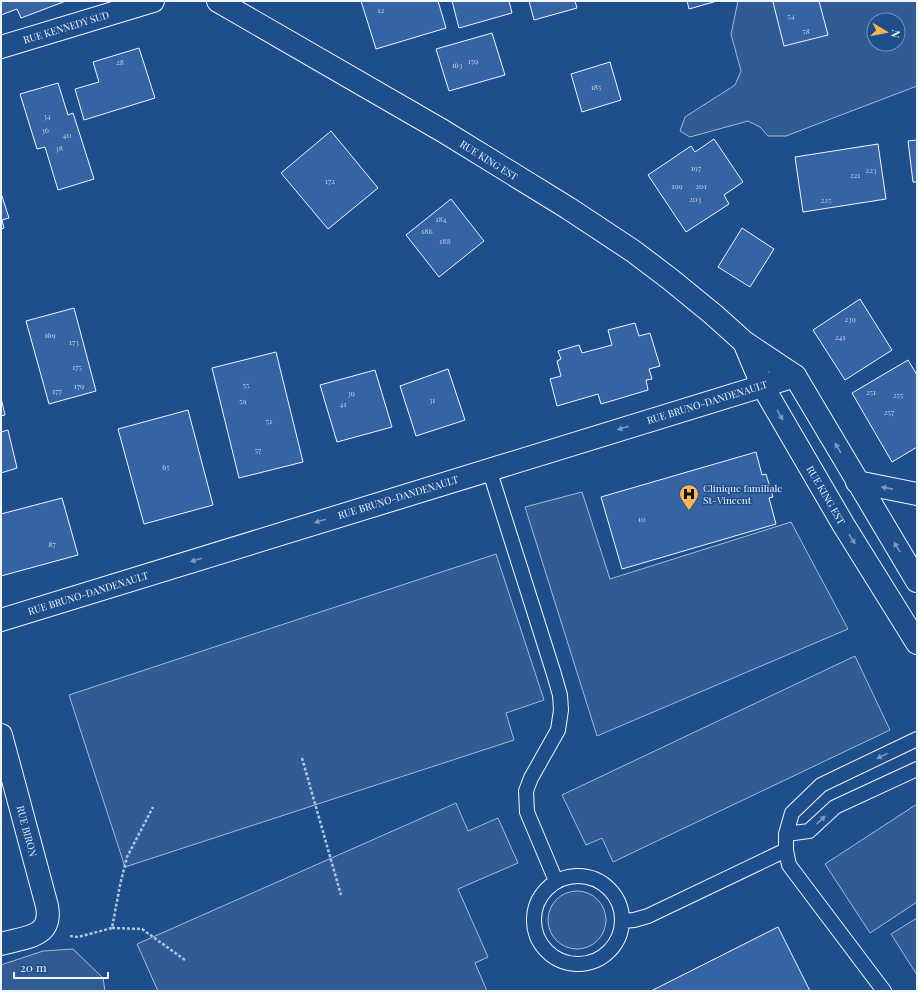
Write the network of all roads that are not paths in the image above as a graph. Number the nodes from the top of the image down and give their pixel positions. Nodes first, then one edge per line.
1 (153, 1) edge
2 (218, 1) edge
3 (1, 47) edge
4 (744, 342) junction
5 (795, 376) junction
6 (762, 385) junction
7 (489, 469) junction
8 (858, 482) junction
9 (917, 494) edge
10 (917, 581) edge
11 (1, 620) edge
12 (917, 643) edge
13 (1, 735) edge
14 (917, 739) edge
15 (917, 769) edge
16 (786, 834) junction
17 (786, 850) junction
18 (556, 881) junction
19 (622, 921) junction
20 (1, 944) edge
21 (884, 991) edge

1 - 3 street, RUE KENNEDY SUD
2 - 4 street, RUE KING EST
4 - 5 street, RUE KING EST
4 - 6 street, RUE KING EST
5 - 6 street, RUE BRUNO-DANDENAULT
8 -> 5 street, RUE KING EST
6 -> 7 street, RUE BRUNO-DANDENAULT
6 -> 12 street, RUE KING EST
7 -> 11 street, RUE BRUNO-DANDENAULT
7 - 18 lane
9 -> 8 street
10 -> 8 street, RUE KING EST
13 - 20 street, RUE BIRON
14 -> 16 lane
16 -> 15 lane
16 - 17 lane
17 - 19 lane
17 - 21 lane
18 - 19 lane
18 - 19 lane

